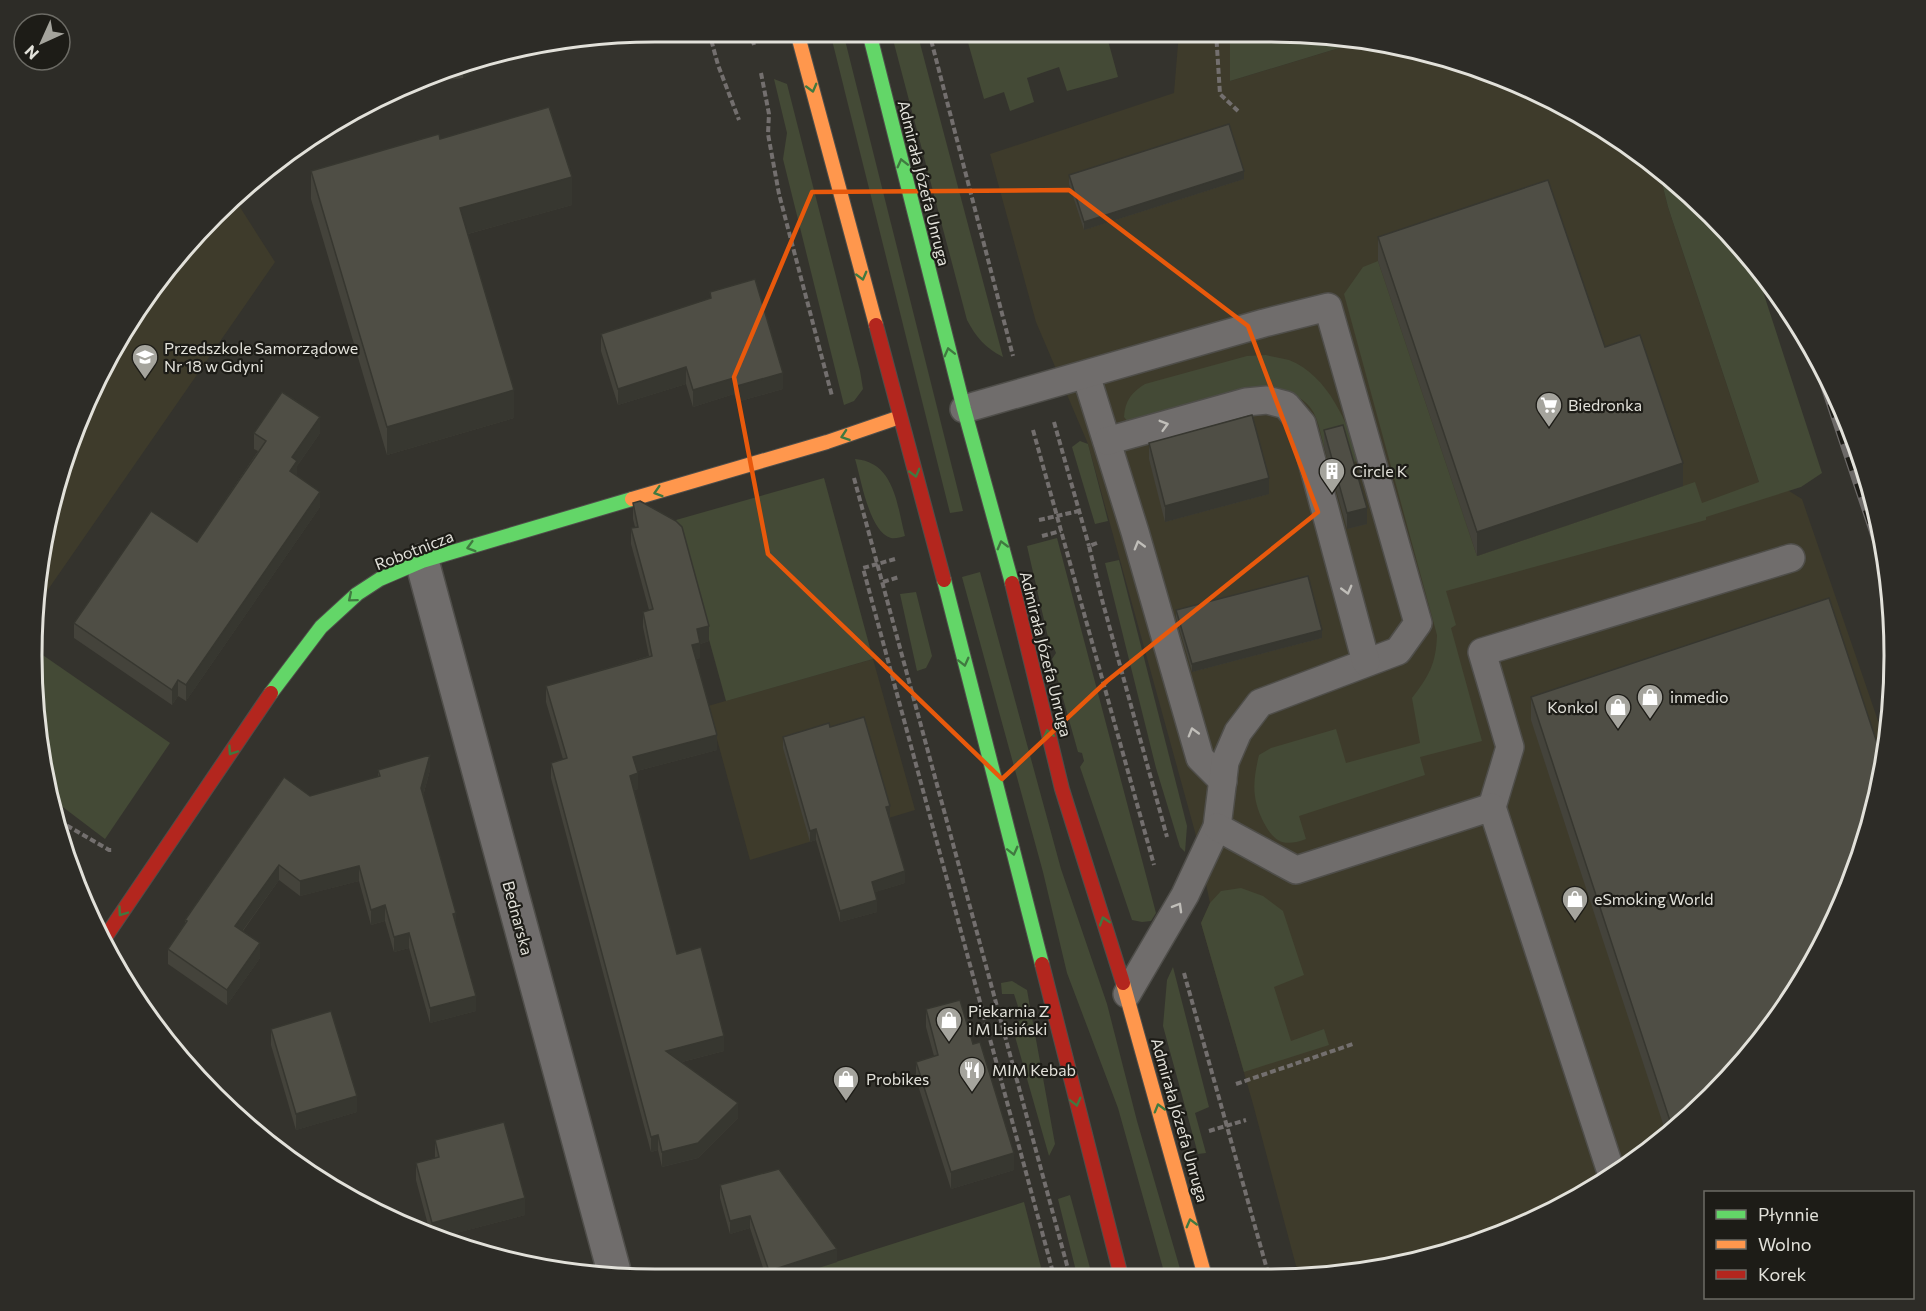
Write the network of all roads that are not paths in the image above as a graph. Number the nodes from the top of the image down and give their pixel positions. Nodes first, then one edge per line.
1 (800, 42) edge
2 (872, 42) edge
3 (1086, 375) junction
4 (964, 409) junction
5 (900, 417) junction
6 (1107, 441) junction
7 (1791, 558) dead end
8 (422, 561) junction
9 (1366, 662) junction
10 (1223, 781) junction
11 (1492, 807) junction
12 (1217, 827) junction
13 (108, 933) edge
14 (1127, 994) junction
15 (1609, 1167) edge
16 (613, 1268) edge
17 (1119, 1269) edge
18 (1203, 1269) edge

1 -> 5 street
4 -> 2 street, Admirała Józefa Unruga
3 - 4 lane
3 - 6 lane
3 - 9 lane
14 -> 4 street, Admirała Józefa Unruga
5 -> 8 street, Robotnicza
5 -> 17 street
6 -> 9 lane
10 -> 6 lane
7 - 11 lane
8 -> 13 street, Robotnicza
8 - 16 street, Bednarska
9 - 10 lane
10 - 12 lane
11 - 12 lane
11 - 15 lane
14 -> 12 lane
18 -> 14 street, Admirała Józefa Unruga

